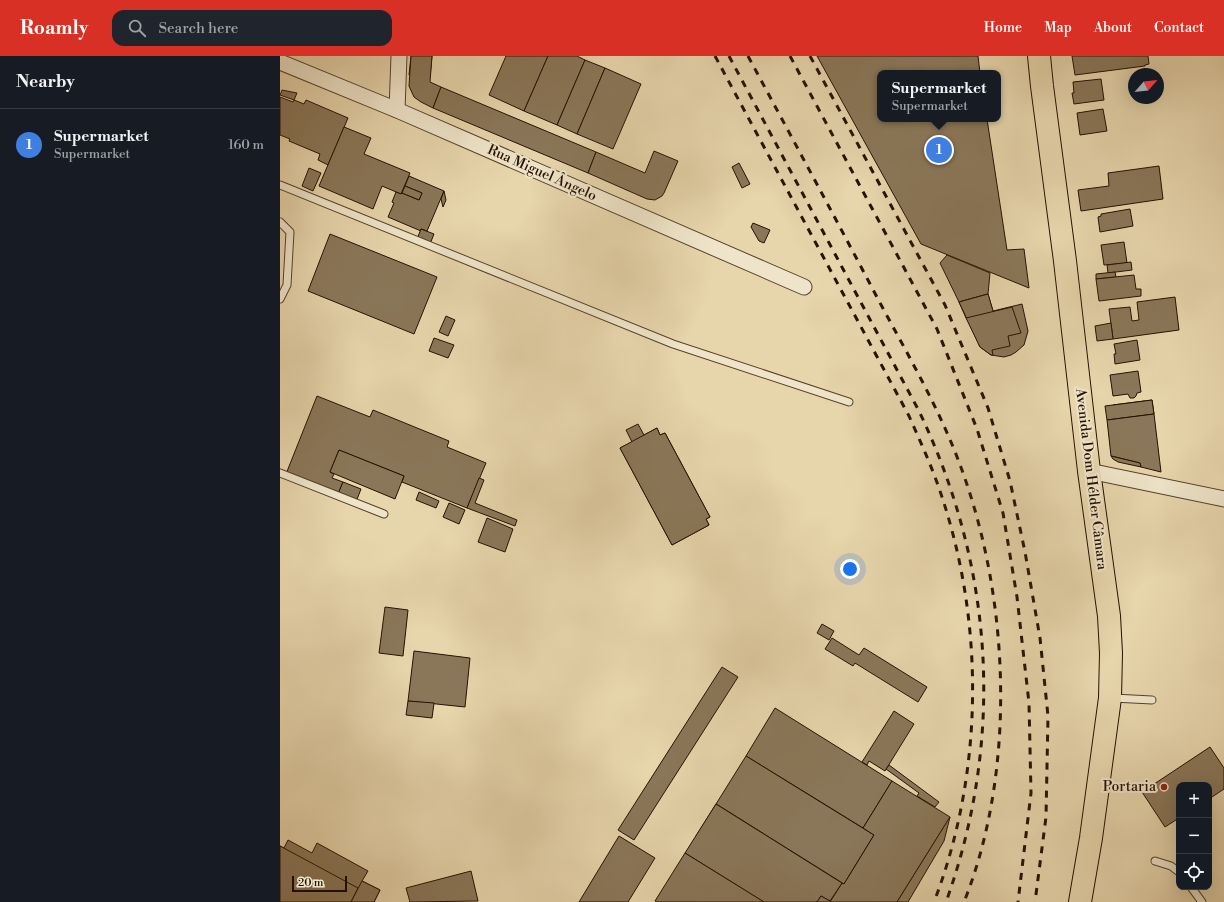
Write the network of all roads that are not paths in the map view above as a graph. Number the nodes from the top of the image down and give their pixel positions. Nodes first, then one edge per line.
1 (399, 56) edge
2 (1039, 56) edge
3 (280, 62) edge
4 (397, 110) junction
5 (281, 187) edge
6 (280, 222) edge
7 (804, 287) dead end
8 (280, 299) edge
9 (849, 402) dead end
10 (1089, 471) junction
11 (280, 473) edge
12 (1224, 499) edge
13 (384, 514) dead end
14 (1110, 698) junction
15 (1152, 700) dead end
16 (1156, 861) dead end
17 (1176, 870) edge
18 (1192, 890) edge
19 (1080, 902) edge
20 (1202, 902) edge

1 - 4 street
2 - 10 main road, Avenida Dom Hélder Câmara
3 - 4 street, Rua Miguel Ângelo
4 - 7 street, Rua Miguel Ângelo
5 - 9 lane
6 - 8 lane
10 - 12 street
10 - 14 main road, Avenida Dom Hélder Câmara
11 - 13 lane
14 - 15 lane
14 - 19 main road, Avenida Dom Hélder Câmara
16 - 17 lane
18 - 20 lane

